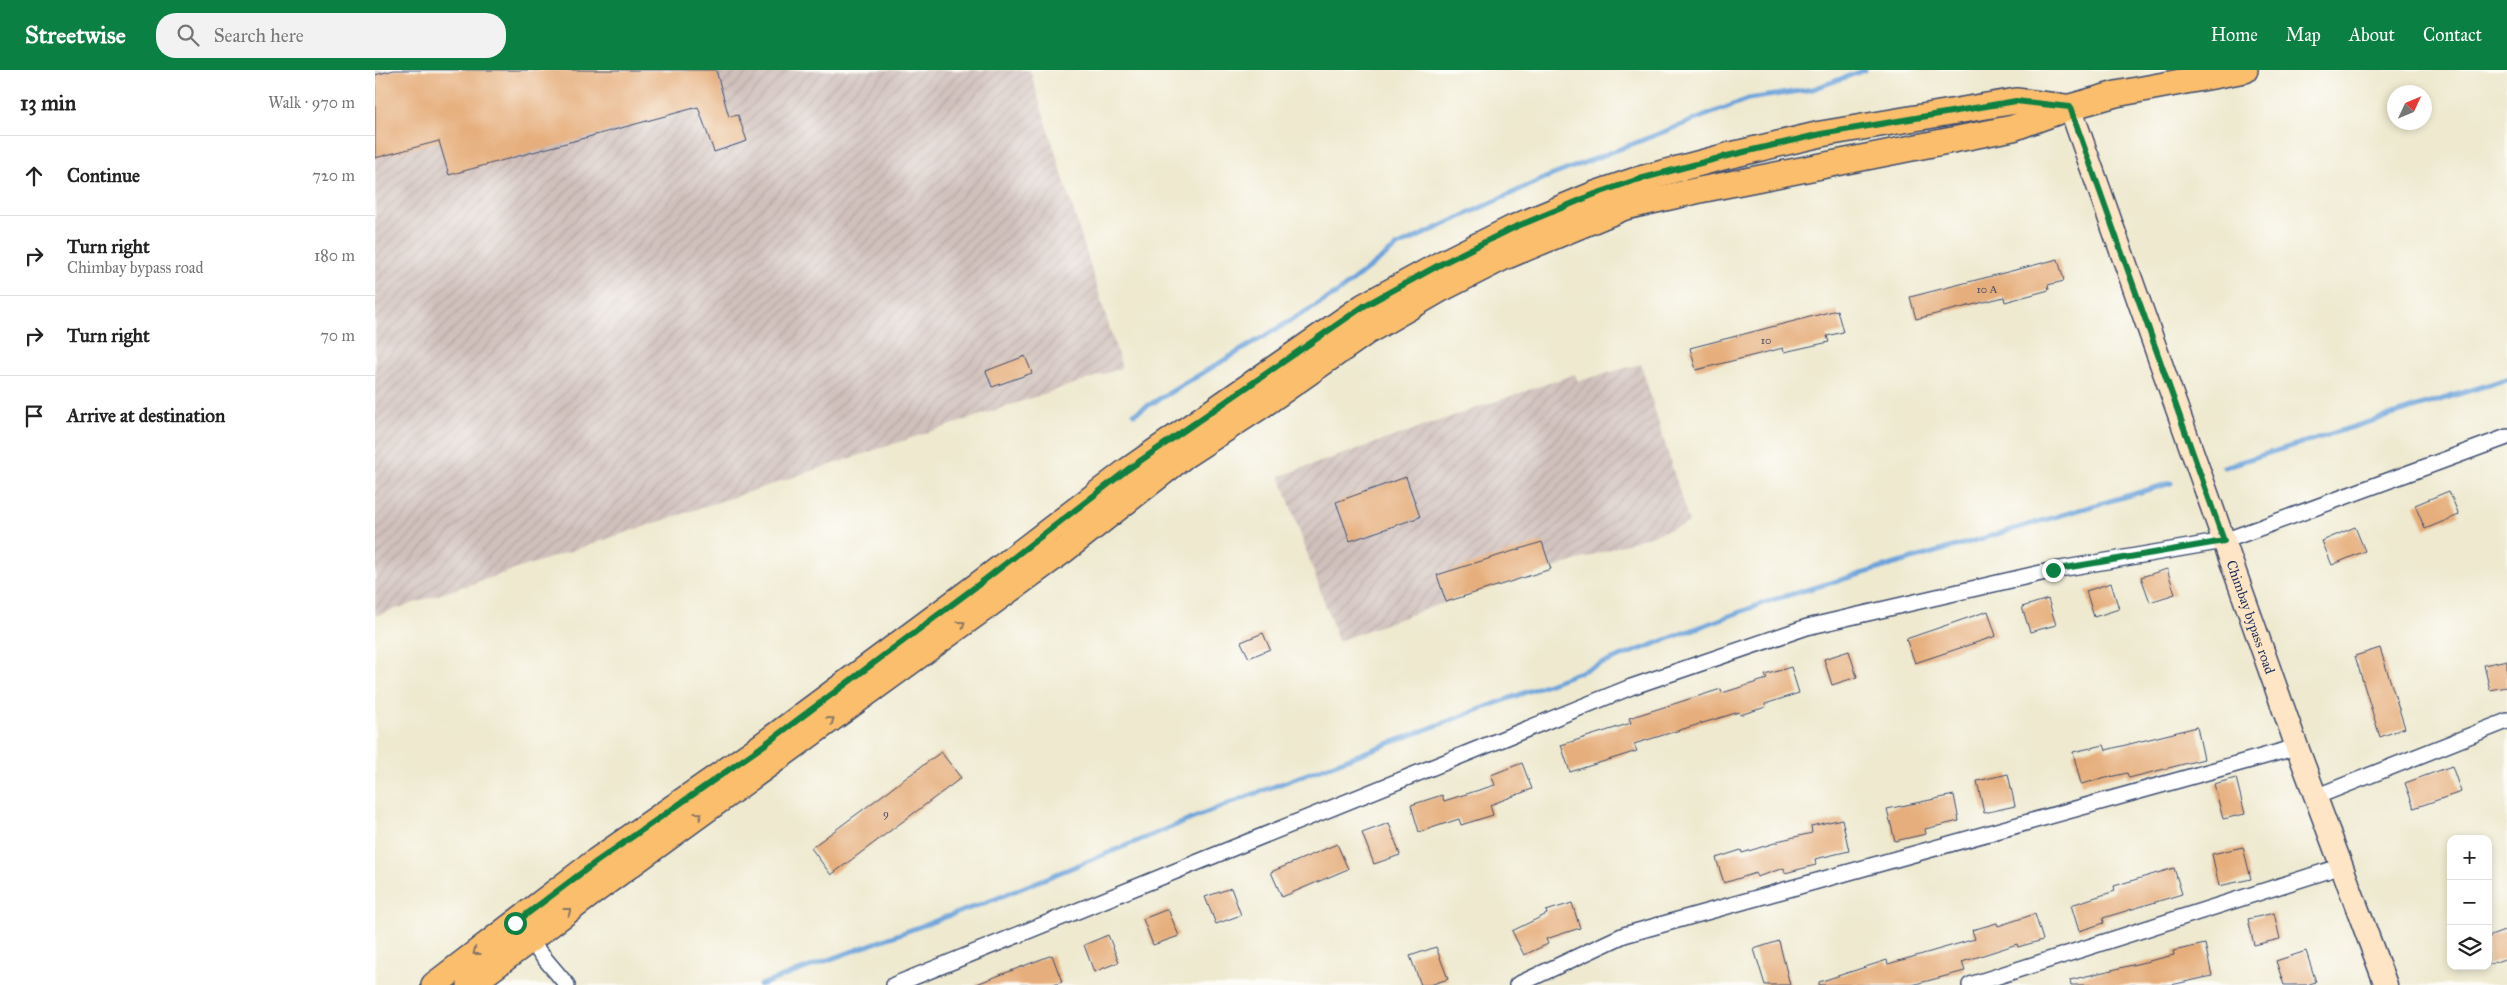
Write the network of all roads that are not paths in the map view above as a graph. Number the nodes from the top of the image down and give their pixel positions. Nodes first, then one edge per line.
1 (2245, 70) edge
2 (2070, 107) junction
3 (2507, 437) edge
4 (2224, 541) junction
5 (2507, 721) edge
6 (2297, 747) junction
7 (2315, 797) junction
8 (2342, 866) junction
9 (522, 931) junction
10 (434, 985) edge
11 (470, 985) edge
12 (567, 985) edge
13 (894, 985) edge
14 (1517, 985) edge
15 (1970, 985) edge
16 (2386, 985) edge

1 - 2 main road
2 - 4 main road, Chimbay bypass road
2 - 9 main road
3 - 4 street
4 - 6 main road, Chimbay bypass road
4 - 13 street
5 - 7 street
6 - 7 main road, Chimbay bypass road
6 - 14 street
7 - 8 main road, Chimbay bypass road
8 - 15 street
8 - 16 main road, Chimbay bypass road
9 -> 10 main road
9 - 11 main road
9 - 12 street

